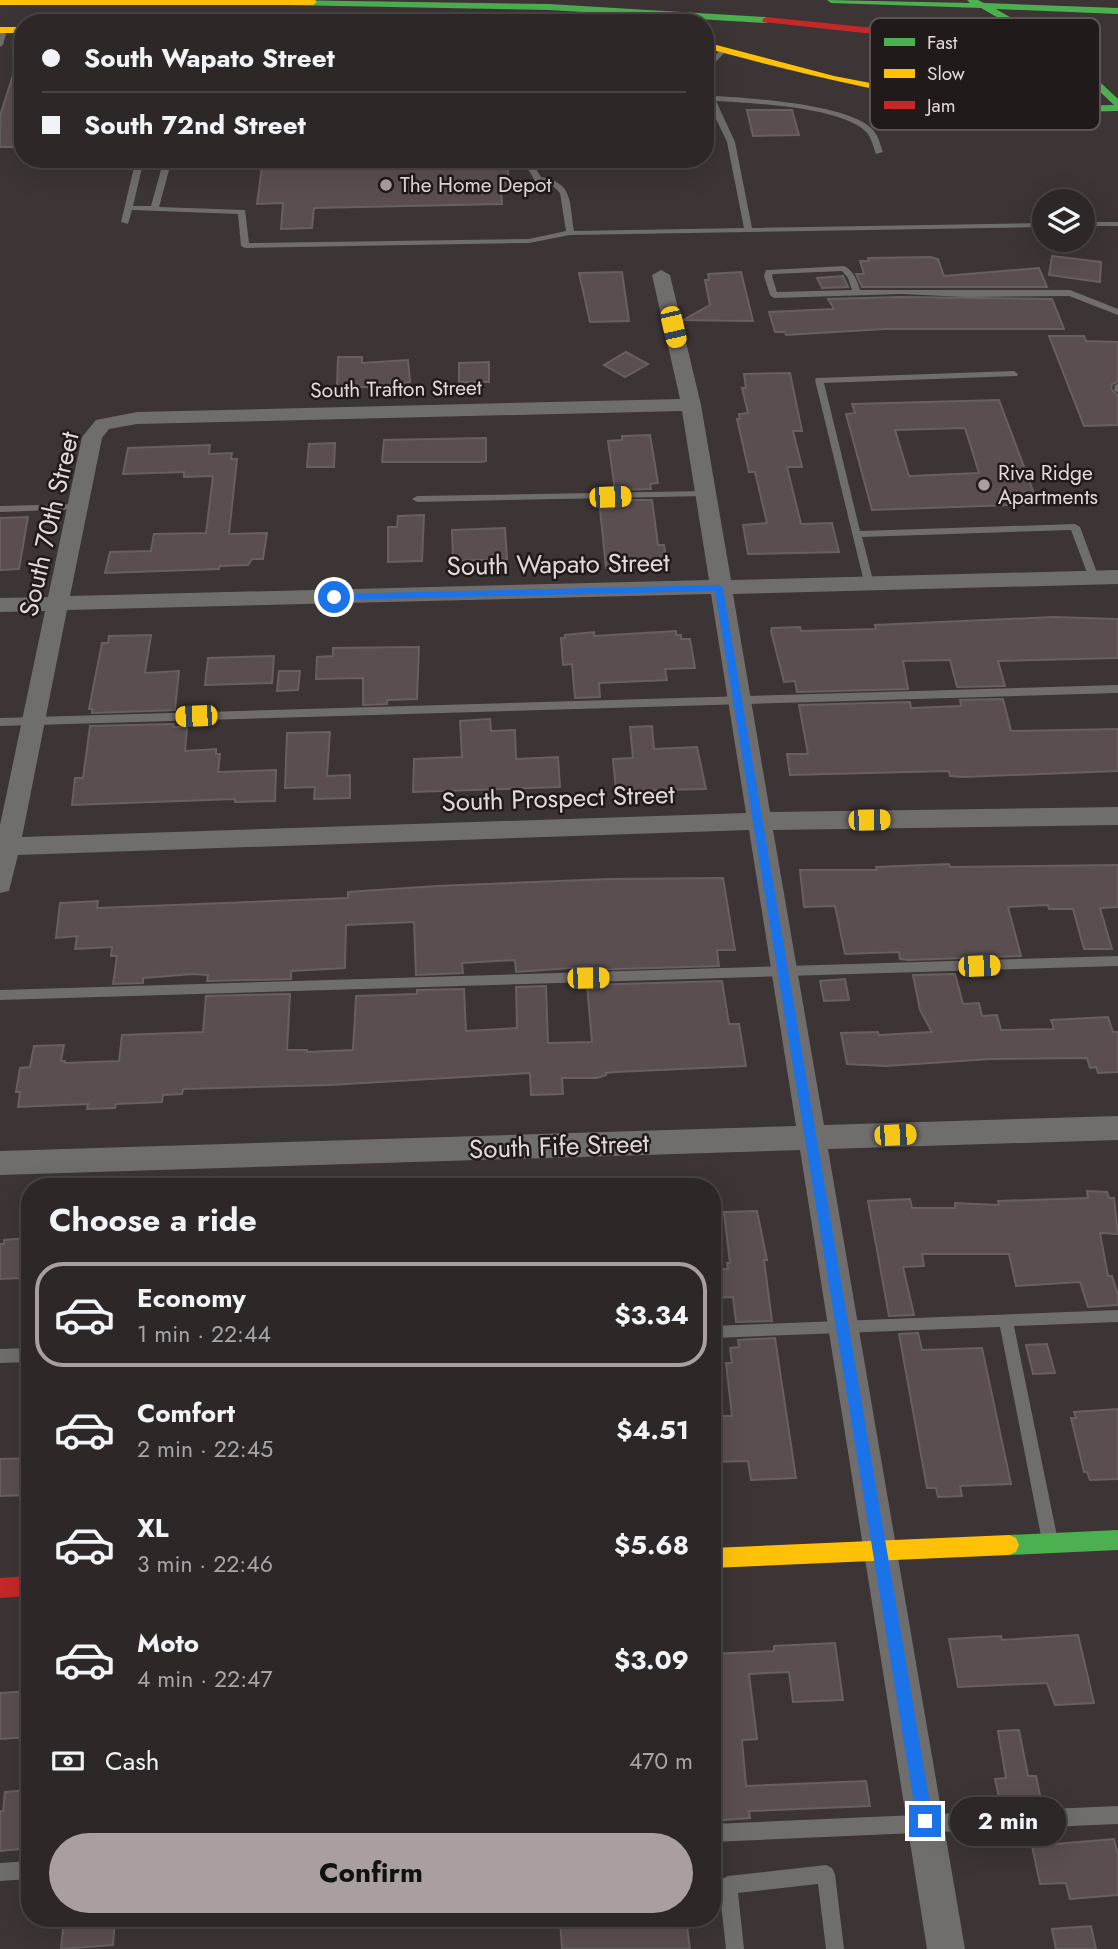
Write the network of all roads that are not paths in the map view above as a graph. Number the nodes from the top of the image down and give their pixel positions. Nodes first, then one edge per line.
1 (431, 0) edge
2 (831, 0) edge
3 (971, 0) edge
4 (0, 2) edge
5 (287, 2) junction
6 (1118, 11) edge
7 (707, 14) edge
8 (714, 15) edge
9 (1007, 18) edge
10 (870, 30) edge
11 (714, 47) edge
12 (724, 50) junction
13 (714, 61) edge
14 (1100, 86) edge
15 (870, 87) edge
16 (714, 98) edge
17 (714, 106) edge
18 (1118, 106) edge
19 (1100, 107) edge
20 (879, 152) dead end
21 (138, 168) edge
22 (166, 168) edge
23 (532, 168) edge
24 (155, 207) junction
25 (129, 208) junction
26 (125, 222) dead end
27 (1118, 223) edge
28 (1095, 224) edge
29 (1032, 225) edge
30 (748, 229) junction
31 (570, 233) junction
32 (660, 275) dead end
33 (857, 292) junction
34 (1118, 312) edge
35 (1014, 374) dead end
36 (691, 405) junction
37 (103, 424) joint
38 (704, 494) junction
39 (417, 499) dead end
40 (79, 507) junction
41 (0, 509) edge
42 (856, 534) junction
43 (1118, 577) edge
44 (1094, 578) junction
45 (869, 584) junction
46 (719, 588) junction
47 (59, 603) junction
48 (0, 604) edge
49 (1118, 690) edge
50 (738, 700) junction
51 (34, 721) junction
52 (0, 722) edge
53 (1118, 816) edge
54 (758, 821) junction
55 (4, 847) edge
56 (0, 884) edge
57 (1118, 961) edge
58 (783, 972) junction
59 (0, 995) edge
60 (1118, 1128) edge
61 (811, 1138) junction
62 (0, 1163) edge
63 (1118, 1316) edge
64 (1006, 1321) junction
65 (843, 1328) junction
66 (721, 1332) edge
67 (21, 1355) edge
68 (0, 1356) edge
69 (1118, 1541) edge
70 (1050, 1543) junction
71 (881, 1551) junction
72 (721, 1558) edge
73 (21, 1587) edge
74 (0, 1588) edge
75 (1118, 1815) edge
76 (925, 1821) junction
77 (721, 1832) edge
78 (21, 1871) edge
79 (0, 1872) edge
80 (735, 1949) edge
81 (835, 1949) edge
82 (946, 1949) edge

1 - 5 main road
2 - 6 main road
3 - 9 main road
4 - 5 main road
5 - 7 main road
8 - 10 main road
11 - 12 main road
12 - 13 lane
12 - 15 main road
14 - 18 main road
16 - 20 lane
17 - 30 lane
18 - 19 main road
21 - 25 lane
22 - 24 lane
23 - 31 lane
24 - 25 lane
24 - 31 lane
25 - 26 lane
27 - 28 lane
29 - 30 lane
30 - 31 lane
32 - 36 street
33 - 33 lane
33 - 34 lane
35 - 42 lane
36 - 37 street, South Trafton Street
36 - 38 street
37 - 40 street, South 70th Street
38 - 39 lane
38 - 46 street
40 - 41 lane
40 - 47 street, South 70th Street
42 - 44 lane
42 - 45 lane
43 - 44 street, South Wapato Street
44 - 45 street, South Wapato Street
45 - 46 street, South Wapato Street
46 - 47 street, South Wapato Street
46 - 50 street
47 - 48 street, South Wapato Street
47 - 51 street, South 70th Street
49 - 50 lane
50 - 51 lane
50 - 54 street
51 - 52 lane
51 - 55 street, South 70th Street
53 - 54 street, South Prospect Street
54 - 55 street, South Prospect Street
54 - 58 street
55 - 56 street, South 70th Street
57 - 58 lane
58 - 59 lane
58 - 61 street
60 - 61 street, South Fife Street
61 - 62 street, South Fife Street
61 - 65 street
63 - 64 lane
64 - 65 lane
64 - 70 lane
65 - 66 lane
65 - 71 street
67 - 68 lane
69 - 70 main road
70 - 71 main road
71 - 72 main road
71 - 76 street
73 - 74 main road
75 - 76 lane
76 - 77 lane
76 - 82 street
78 - 79 lane
80 - 81 lane

